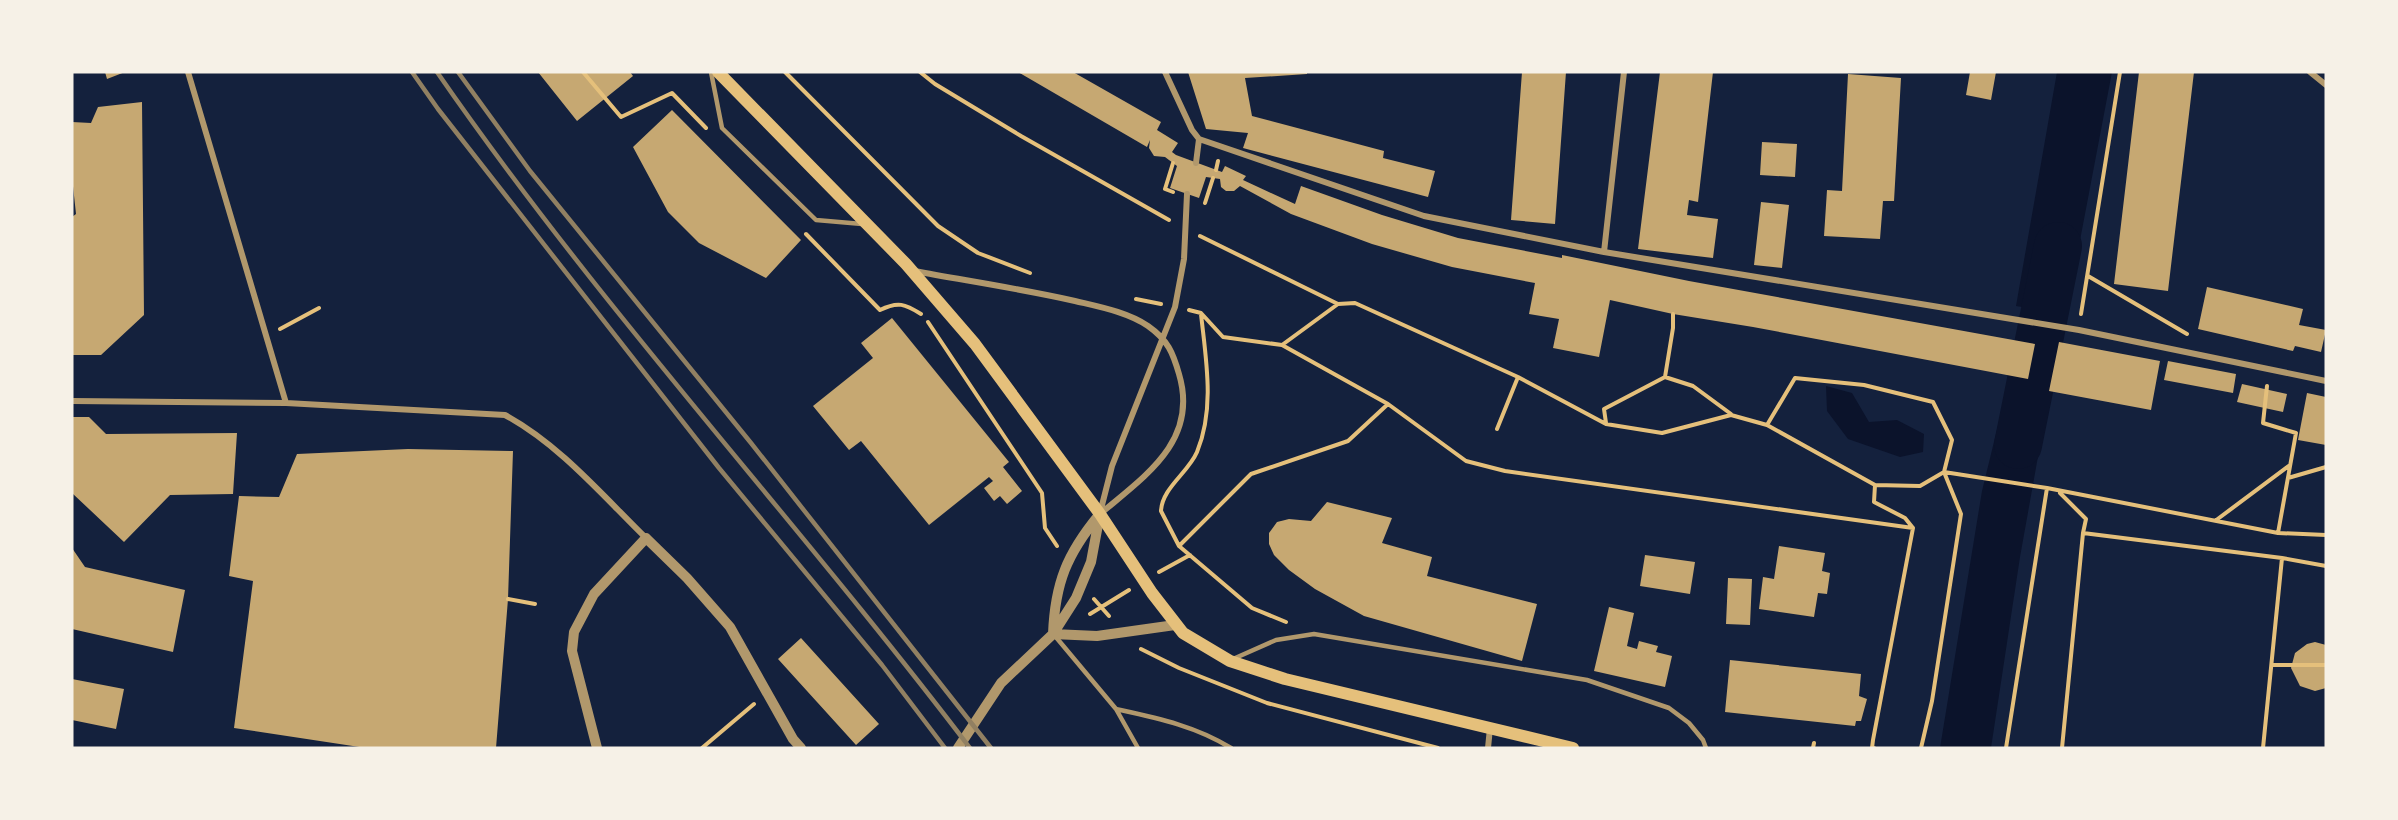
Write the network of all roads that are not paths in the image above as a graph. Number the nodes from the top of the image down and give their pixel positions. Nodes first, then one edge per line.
1 (188, 72) edge
2 (711, 72) edge
3 (718, 72) edge
4 (1165, 72) edge
5 (1624, 72) edge
6 (2310, 72) edge
7 (2326, 85) edge
8 (1199, 139) junction
9 (1196, 163) dead end
10 (1187, 198) dead end
11 (868, 225) junction
12 (1604, 252) junction
13 (912, 271) junction
14 (1162, 339) junction
15 (2326, 381) edge
16 (72, 402) edge
17 (286, 404) junction
18 (1100, 514) junction
19 (646, 538) junction
20 (1175, 625) junction
21 (1053, 634) junction
22 (1230, 661) junction
23 (1116, 710) junction
24 (1490, 727) junction
25 (597, 748) edge
26 (801, 748) edge
27 (958, 748) edge
28 (1138, 748) edge
29 (1231, 748) edge
30 (1488, 748) edge
31 (1573, 748) edge
32 (1706, 748) edge

1 - 17 street
2 - 11 lane
3 - 11 main road
4 - 8 street
5 - 12 street
6 - 7 street
8 - 9 street
8 - 12 street
10 - 14 street
11 - 13 main road
12 - 15 street
13 - 14 street
13 - 18 main road
14 - 18 street
14 - 18 street
16 - 17 street
17 - 19 street
18 - 20 main road
18 - 21 street
18 - 21 street
19 - 25 street
19 - 26 street
20 - 21 street
20 - 22 main road
21 - 23 lane
21 - 27 street
22 - 24 main road
22 - 32 lane
23 - 28 lane
23 - 29 lane
24 - 30 street
24 - 31 main road

